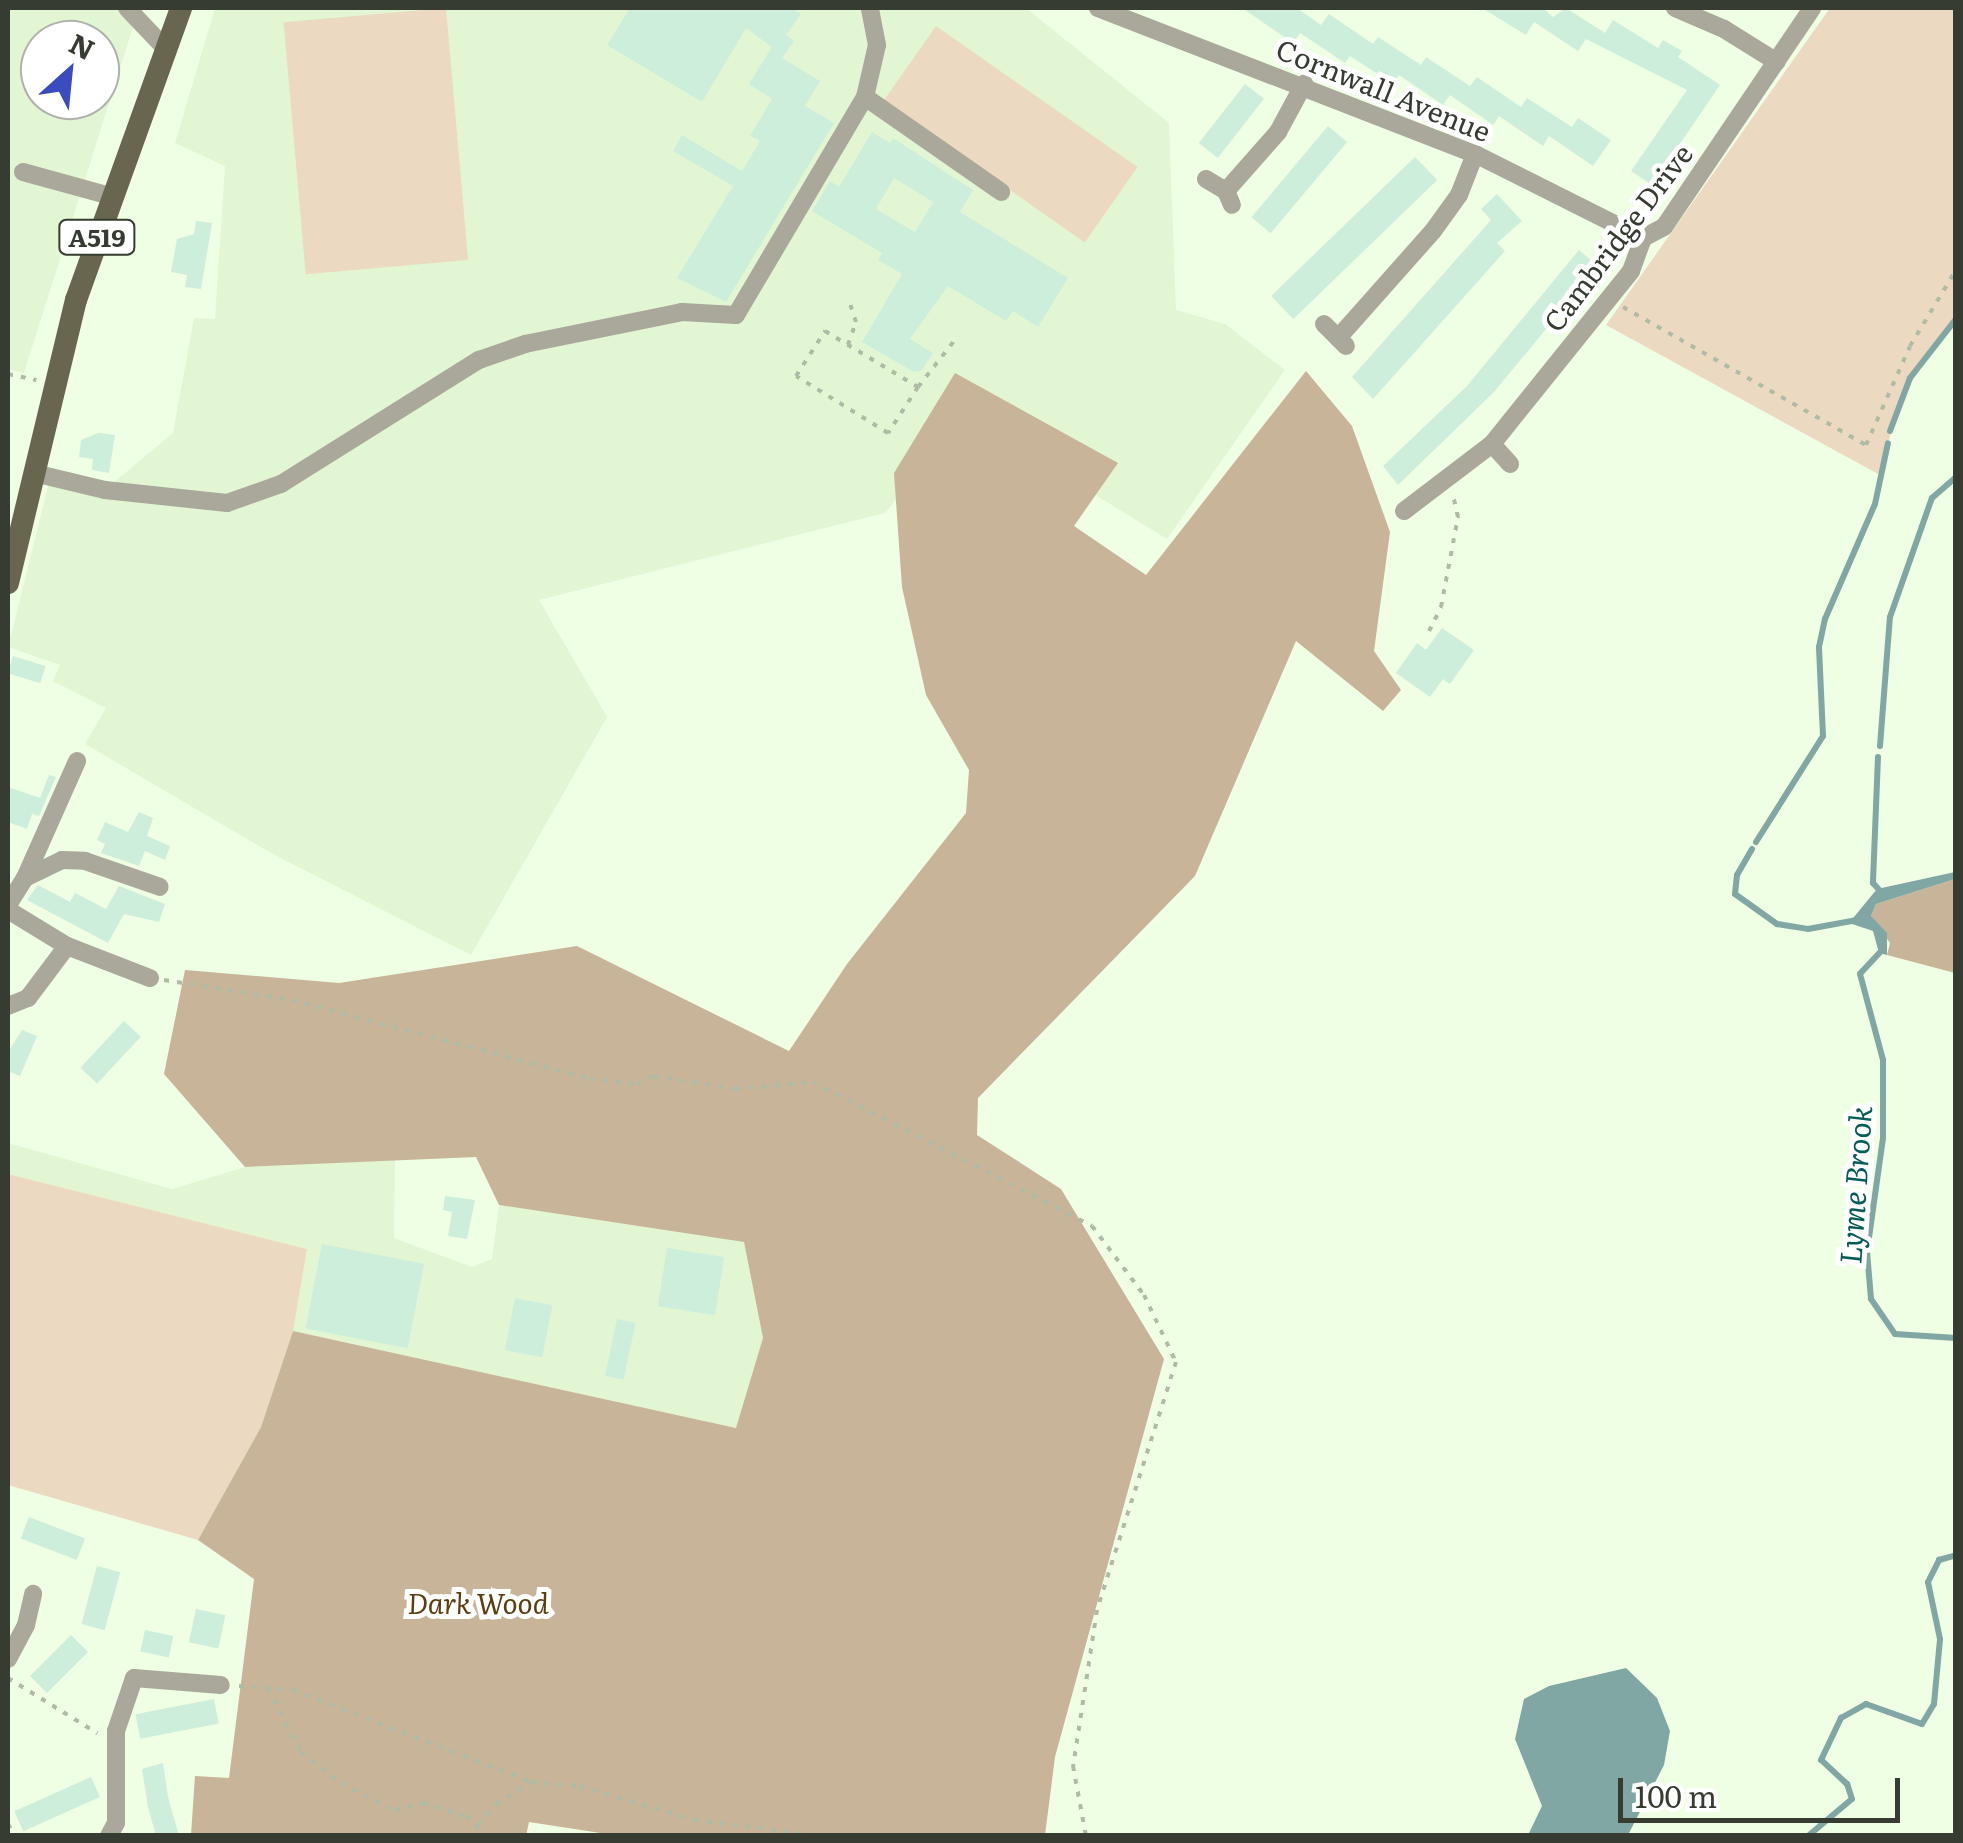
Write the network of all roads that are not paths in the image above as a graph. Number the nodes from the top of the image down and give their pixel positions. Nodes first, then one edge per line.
1 (127, 8) edge
2 (181, 8) edge
3 (870, 8) edge
4 (1098, 8) edge
5 (1675, 8) edge
6 (1812, 8) edge
7 (165, 48) junction
8 (1776, 62) junction
9 (1304, 84) junction
10 (866, 97) junction
11 (1475, 154) junction
12 (23, 172) dead end
13 (1206, 178) dead end
14 (1001, 192) dead end
15 (110, 196) junction
16 (1643, 238) junction
17 (1324, 324) dead end
18 (1492, 444) junction
19 (1510, 464) dead end
20 (34, 473) junction
21 (1404, 512) dead end
22 (8, 583) edge
23 (77, 762) dead end
24 (25, 878) junction
25 (160, 887) dead end
26 (8, 907) edge
27 (67, 946) junction
28 (150, 978) road end
29 (8, 1006) edge
30 (33, 1594) dead end
31 (8, 1659) edge
32 (221, 1686) road end
33 (117, 1831) edge

1 - 7 street
2 - 7 main road, A519
3 - 10 street
4 - 9 street, Cornwall Avenue
5 - 8 street
6 - 8 street, Cambridge Drive
7 - 15 main road, A519
8 - 16 street, Cambridge Drive
9 - 11 street, Cornwall Avenue
9 - 13 street
10 - 14 street
10 - 20 street
11 - 16 street, Cornwall Avenue
11 - 17 street
12 - 15 street
15 - 20 main road, A519
16 - 18 street, Cambridge Drive
18 - 19 street
18 - 21 street, Cambridge Drive
20 - 22 main road, A519
23 - 24 street
24 - 25 street
24 - 26 street
26 - 27 street
27 - 28 street
27 - 29 street
30 - 31 street
32 - 33 street

